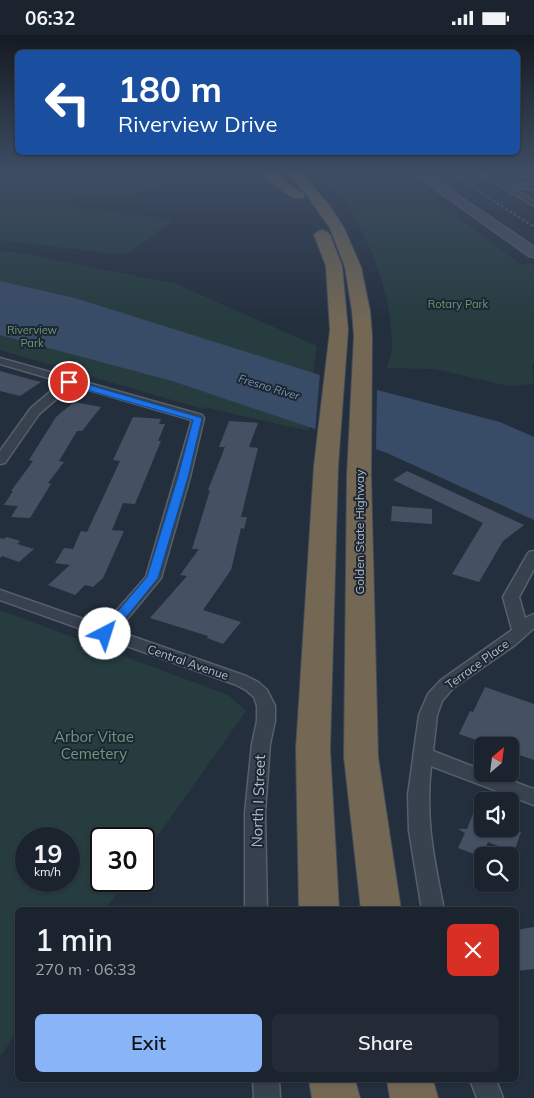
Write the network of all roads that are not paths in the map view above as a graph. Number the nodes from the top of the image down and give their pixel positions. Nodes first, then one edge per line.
1 (316, 223) edge
2 (334, 223) edge
3 (336, 223) edge
4 (490, 223) edge
5 (502, 223) edge
6 (337, 227) junction
7 (534, 244) edge
8 (534, 253) edge
9 (0, 361) edge
10 (69, 382) junction
11 (0, 460) edge
12 (534, 555) edge
13 (0, 595) edge
14 (534, 619) edge
15 (520, 631) junction
16 (105, 634) junction
17 (261, 694) joint
18 (424, 756) junction
19 (534, 797) edge
20 (256, 907) edge
21 (319, 907) edge
22 (381, 907) edge
23 (432, 907) edge
24 (266, 1082) edge
25 (332, 1082) edge
26 (410, 1082) edge
27 (484, 1082) edge
28 (267, 1098) edge
29 (336, 1098) edge
30 (414, 1098) edge
31 (490, 1098) edge

1 - 21 highway
2 - 6 highway, Golden State Highway
3 - 6 highway
4 - 8 main road
5 - 7 main road
6 - 22 highway, Golden State Highway
9 - 10 street
10 - 11 street
10 - 16 street
12 - 15 street, Terrace Place
13 - 16 street, Central Avenue
14 - 15 street, Terrace Place
15 - 18 street, Terrace Place
16 - 17 street, Central Avenue
17 - 20 street, North I Street
18 - 19 street
18 - 23 street, Terrace Place
24 - 28 street
25 - 29 highway
26 - 30 highway
27 - 31 street

